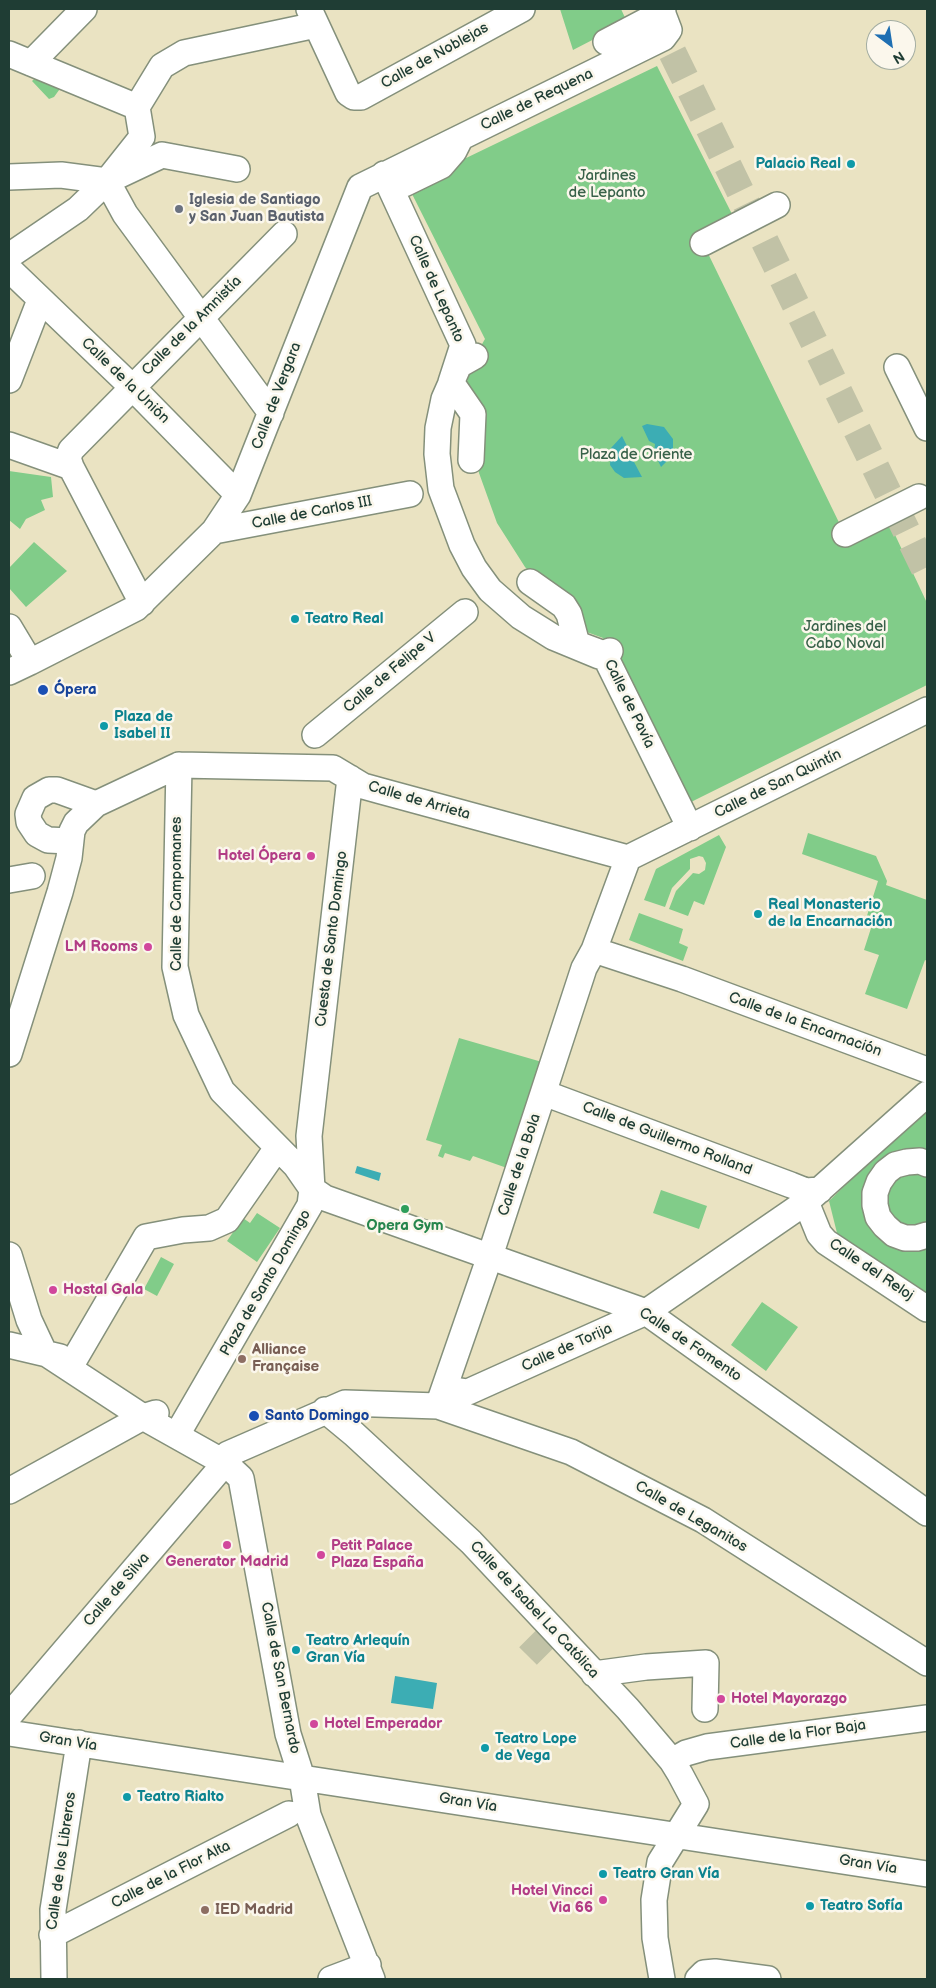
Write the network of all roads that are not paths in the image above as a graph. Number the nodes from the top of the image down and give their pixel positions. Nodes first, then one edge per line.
1 (84, 9) edge
2 (522, 9) edge
3 (662, 10) edge
4 (313, 17) edge
5 (606, 42) dead end
6 (9, 54) edge
7 (31, 63) junction
8 (136, 107) junction
9 (237, 169) dead end
10 (9, 177) edge
11 (394, 179) junction
12 (107, 181) junction
13 (778, 205) dead end
14 (284, 234) dead end
15 (703, 242) dead end
16 (9, 256) edge
17 (9, 269) edge
18 (40, 300) junction
19 (201, 318) junction
20 (474, 356) dead end
21 (897, 367) dead end
22 (9, 380) edge
23 (132, 386) junction
24 (457, 390) junction
25 (271, 413) junction
26 (927, 428) edge
27 (9, 446) edge
28 (471, 460) dead end
29 (71, 467) junction
30 (410, 494) dead end
31 (238, 495) junction
32 (919, 497) dead end
33 (214, 531) junction
34 (845, 534) dead end
35 (530, 582) dead end
36 (142, 603) junction
37 (465, 612) dead end
38 (13, 633) edge
39 (607, 653) junction
40 (19, 667) edge
41 (927, 710) edge
42 (315, 735) dead end
43 (179, 765) junction
44 (350, 778) junction
45 (96, 804) junction
46 (690, 828) junction
47 (69, 841) junction
48 (628, 858) junction
49 (594, 950) junction
50 (9, 1054) edge
51 (927, 1070) edge
52 (544, 1093) junction
53 (927, 1094) edge
54 (314, 1099) joint
55 (886, 1132) junction
56 (277, 1148) junction
57 (917, 1163) edge
58 (312, 1189) junction
59 (802, 1197) junction
60 (927, 1235) edge
61 (9, 1256) edge
62 (490, 1256) junction
63 (927, 1308) edge
64 (646, 1312) junction
65 (29, 1320) junction
66 (11, 1345) edge
67 (44, 1352) junction
68 (73, 1362) junction
69 (459, 1396) junction
70 (324, 1410) junction
71 (151, 1414) junction
72 (182, 1426) junction
73 (226, 1459) junction
74 (9, 1491) edge
75 (927, 1514) edge
76 (927, 1663) edge
77 (594, 1674) junction
78 (705, 1709) dead end
79 (9, 1716) edge
80 (927, 1718) edge
81 (9, 1733) edge
82 (79, 1743) junction
83 (672, 1761) junction
84 (302, 1778) junction
85 (289, 1814) dead end
86 (678, 1835) junction
87 (663, 1862) junction
88 (927, 1874) edge
89 (52, 1935) junction
90 (370, 1972) edge
91 (748, 1978) edge
92 (54, 1979) edge
93 (331, 1979) edge
94 (662, 1979) edge
95 (677, 1979) edge
96 (698, 1979) edge

1 - 7 street
2 - 4 street, Calle de Noblejas
3 - 5 street
3 - 11 street, Calle de Requena
4 - 8 street
6 - 7 street
7 - 8 street
8 - 12 street
9 - 12 street
10 - 12 street
11 - 24 street, Calle de Lepanto
11 - 25 street, Calle de Vergara
12 - 16 street
12 - 19 street
13 - 15 street
14 - 19 street, Calle de la Amnistía
17 - 18 street, Calle de la Unión
18 - 22 street
18 - 23 street, Calle de la Unión
19 - 23 street, Calle de la Amnistía
19 - 25 street
20 - 24 street
21 - 26 street
23 - 29 street, Calle de la Amnistía
23 - 31 street, Calle de la Unión
24 - 28 street
24 - 39 street
25 - 31 street, Calle de Vergara
27 - 29 street
29 - 36 street
30 - 33 street, Calle de Carlos III
31 - 33 street, Calle de Vergara
32 - 34 street
33 - 36 street, Calle de Vergara
35 - 39 street, Calle de Pavía
36 - 40 street
37 - 42 street, Calle de Felipe V
38 - 40 street
39 - 46 street, Calle de Pavía
41 - 46 street, Calle de San Quintín
43 - 44 street, Calle de Arrieta
43 - 45 street
43 - 56 street, Calle de Campomanes
44 - 48 street, Calle de Arrieta
44 - 54 street, Cuesta de Santo Domingo
45 - 47 street
45 - 47 street
46 - 48 street, Calle de San Quintín
47 - 50 street
48 - 49 street, Calle de la Bola
49 - 51 street, Calle de la Encarnación
49 - 52 street, Calle de la Bola
52 - 59 street, Calle de Guillermo Rolland
52 - 62 street, Calle de la Bola
53 - 55 street, Calle de Torija
54 - 58 street, Plaza de Santo Domingo
55 - 57 street
55 - 59 street, Calle de Torija
56 - 58 street, Calle de Campomanes
56 - 68 street
57 - 60 street
58 - 62 street, Calle de Fomento
58 - 72 street, Plaza de Santo Domingo
59 - 63 street, Calle del Reloj
59 - 64 street, Calle de Torija
61 - 65 street
62 - 64 street, Calle de Fomento
62 - 69 street, Calle de la Bola
64 - 69 street, Calle de Torija
64 - 75 street, Calle de Fomento
65 - 66 street
65 - 67 street
66 - 67 street
67 - 68 street
67 - 71 street
68 - 71 street
69 - 70 street, Calle de la Bola
69 - 76 street, Calle de Leganitos
70 - 73 street
70 - 77 street, Calle de Isabel La Católica
71 - 72 street
71 - 73 street
71 - 74 street
72 - 73 street
73 - 79 street, Calle de Silva
73 - 84 street, Calle de San Bernardo
77 - 78 street
77 - 83 street, Calle de Isabel La Católica
80 - 83 street, Calle de la Flor Baja
81 - 82 street, Gran Vía
82 - 84 street, Gran Vía
82 - 89 street, Calle de los Libreros
83 - 86 street, Calle de Isabel La Católica
84 - 86 street, Gran Vía
84 - 90 street, Calle de San Bernardo
85 - 89 street, Calle de la Flor Alta
86 - 87 street
86 - 88 street, Gran Vía
87 - 94 street
87 - 95 street
89 - 92 street, Calle de los Libreros
90 - 93 street
91 - 96 street

